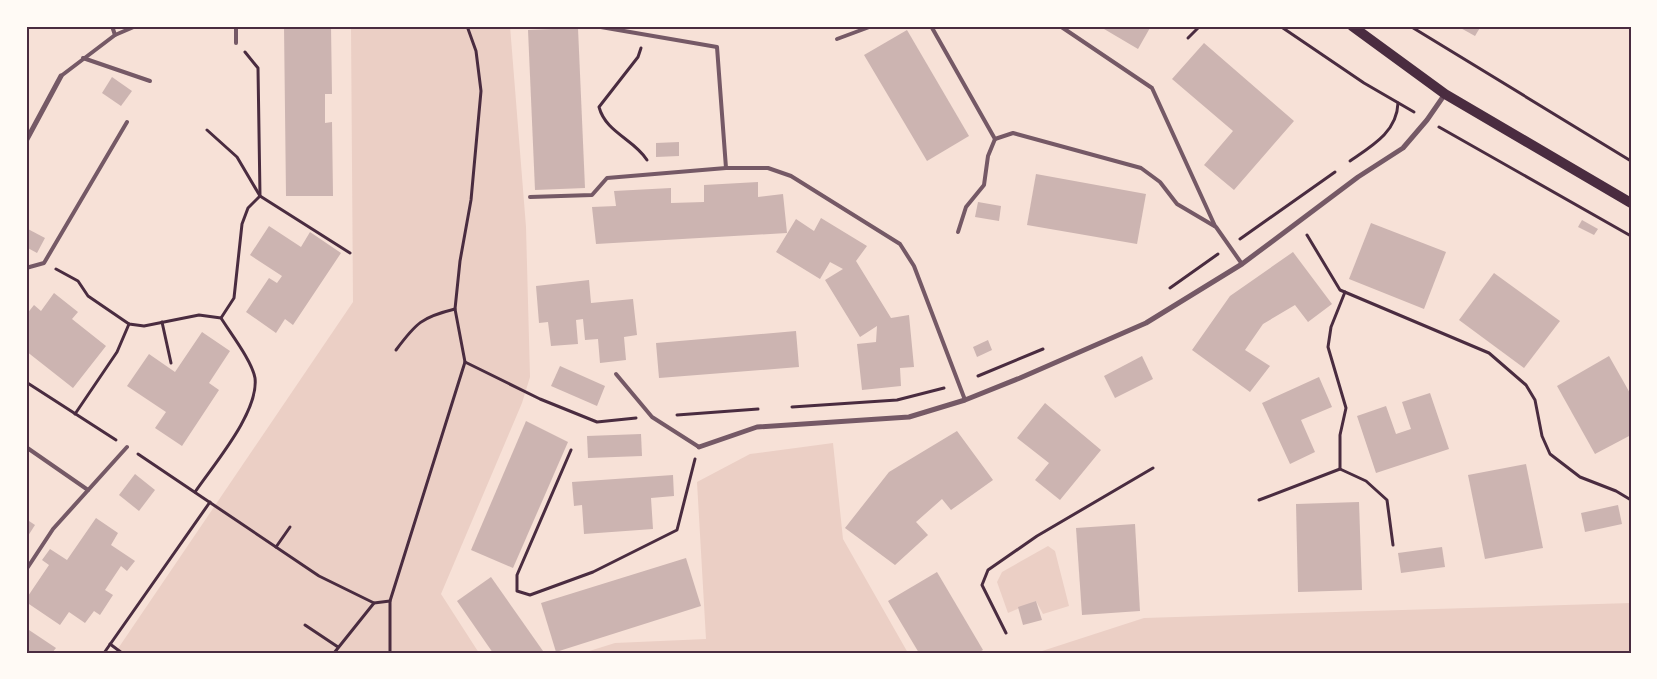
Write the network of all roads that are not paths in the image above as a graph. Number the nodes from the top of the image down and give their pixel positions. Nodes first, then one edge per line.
1 (112, 26) edge
2 (136, 26) edge
3 (236, 26) edge
4 (595, 26) edge
5 (872, 26) edge
6 (931, 26) edge
7 (1060, 26) edge
8 (1352, 26) edge
9 (115, 35) junction
10 (837, 39) dead end
11 (236, 42) road end
12 (82, 58) junction
13 (61, 76) joint
14 (150, 81) dead end
15 (1445, 94) junction
16 (127, 122) dead end
17 (995, 139) junction
18 (26, 141) edge
19 (726, 168) junction
20 (530, 197) dead end
21 (1631, 203) edge
22 (1216, 227) junction
23 (958, 232) dead end
24 (1242, 264) junction
25 (26, 268) edge
26 (616, 374) dead end
27 (965, 400) junction
28 (26, 447) edge
29 (127, 447) road end
30 (699, 447) joint
31 (88, 490) junction
32 (26, 570) edge

1 - 9 lane
2 - 9 lane
3 - 11 lane
4 - 19 lane
5 - 10 lane
6 - 17 lane
7 - 22 lane
8 - 15 main road
9 - 12 lane
12 - 13 lane
12 - 14 lane
13 - 18 street
15 - 21 main road
15 - 24 street
16 - 25 lane
17 - 22 lane
17 - 23 lane
19 - 20 lane
19 - 27 lane
22 - 24 lane
24 - 27 street
26 - 30 lane
27 - 30 street
28 - 31 lane
29 - 31 lane
31 - 32 lane

